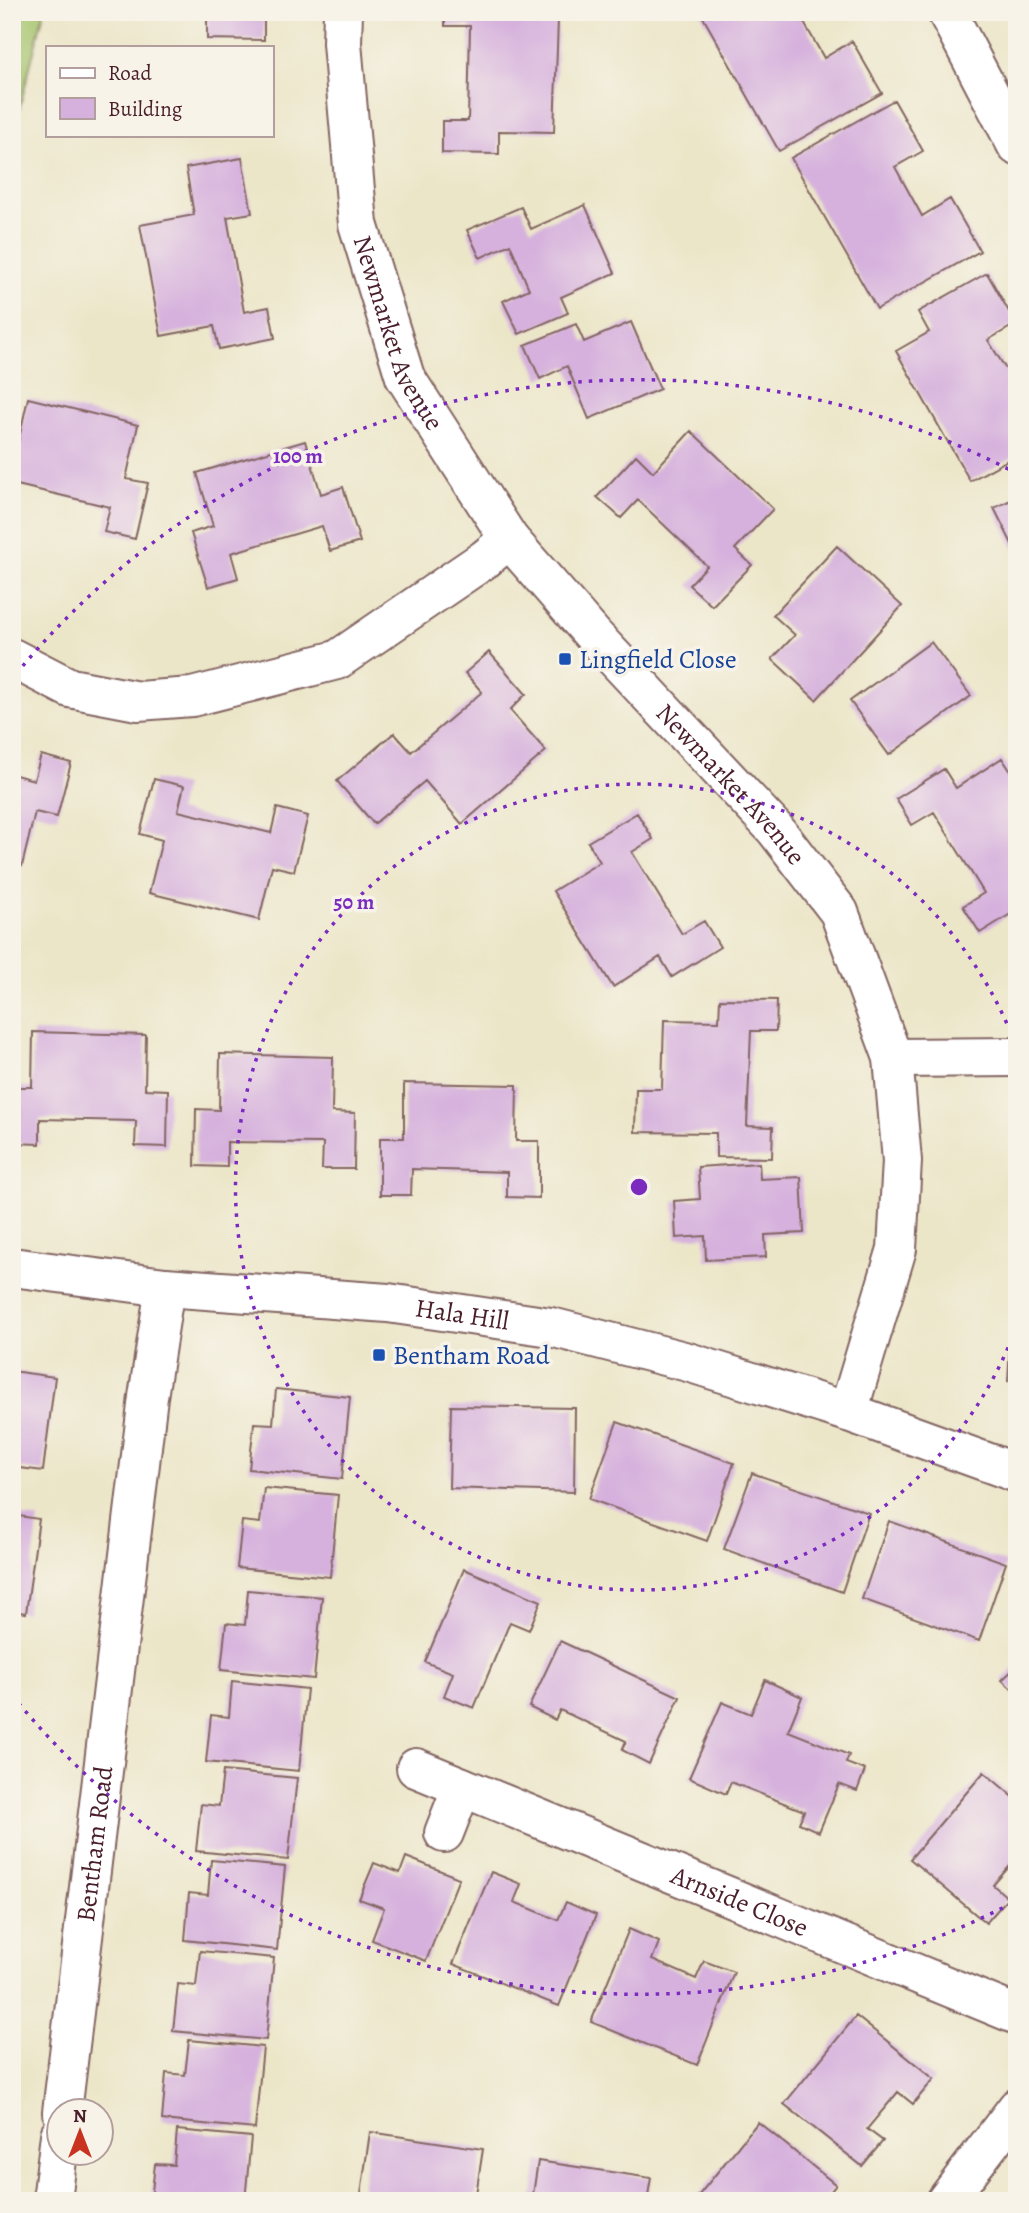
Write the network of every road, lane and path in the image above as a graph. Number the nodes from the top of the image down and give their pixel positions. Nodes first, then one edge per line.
1 (343, 12) edge
2 (947, 12) edge
3 (1017, 146) edge
4 (509, 539) junction
5 (12, 658) edge
6 (1017, 1057) edge
7 (893, 1058) junction
8 (12, 1268) edge
9 (165, 1287) junction
10 (848, 1412) junction
11 (1017, 1473) edge
12 (416, 1768) dead end
13 (462, 1787) junction
14 (444, 1833) dead end
15 (1017, 2015) edge
16 (64, 2098) edge
17 (1017, 2108) edge
18 (56, 2168) edge
19 (52, 2201) edge
20 (946, 2201) edge

1 - 4 street, Newmarket Avenue
2 - 3 street
4 - 5 street
4 - 7 street, Newmarket Avenue
6 - 7 street
7 - 10 street, Newmarket Avenue
8 - 9 street, Hala Hill
9 - 10 street, Hala Hill
9 - 16 street, Bentham Road
10 - 11 street, Hala Hill
12 - 13 street, Arnside Close
13 - 14 street
13 - 15 street, Arnside Close
17 - 20 street
18 - 19 street

